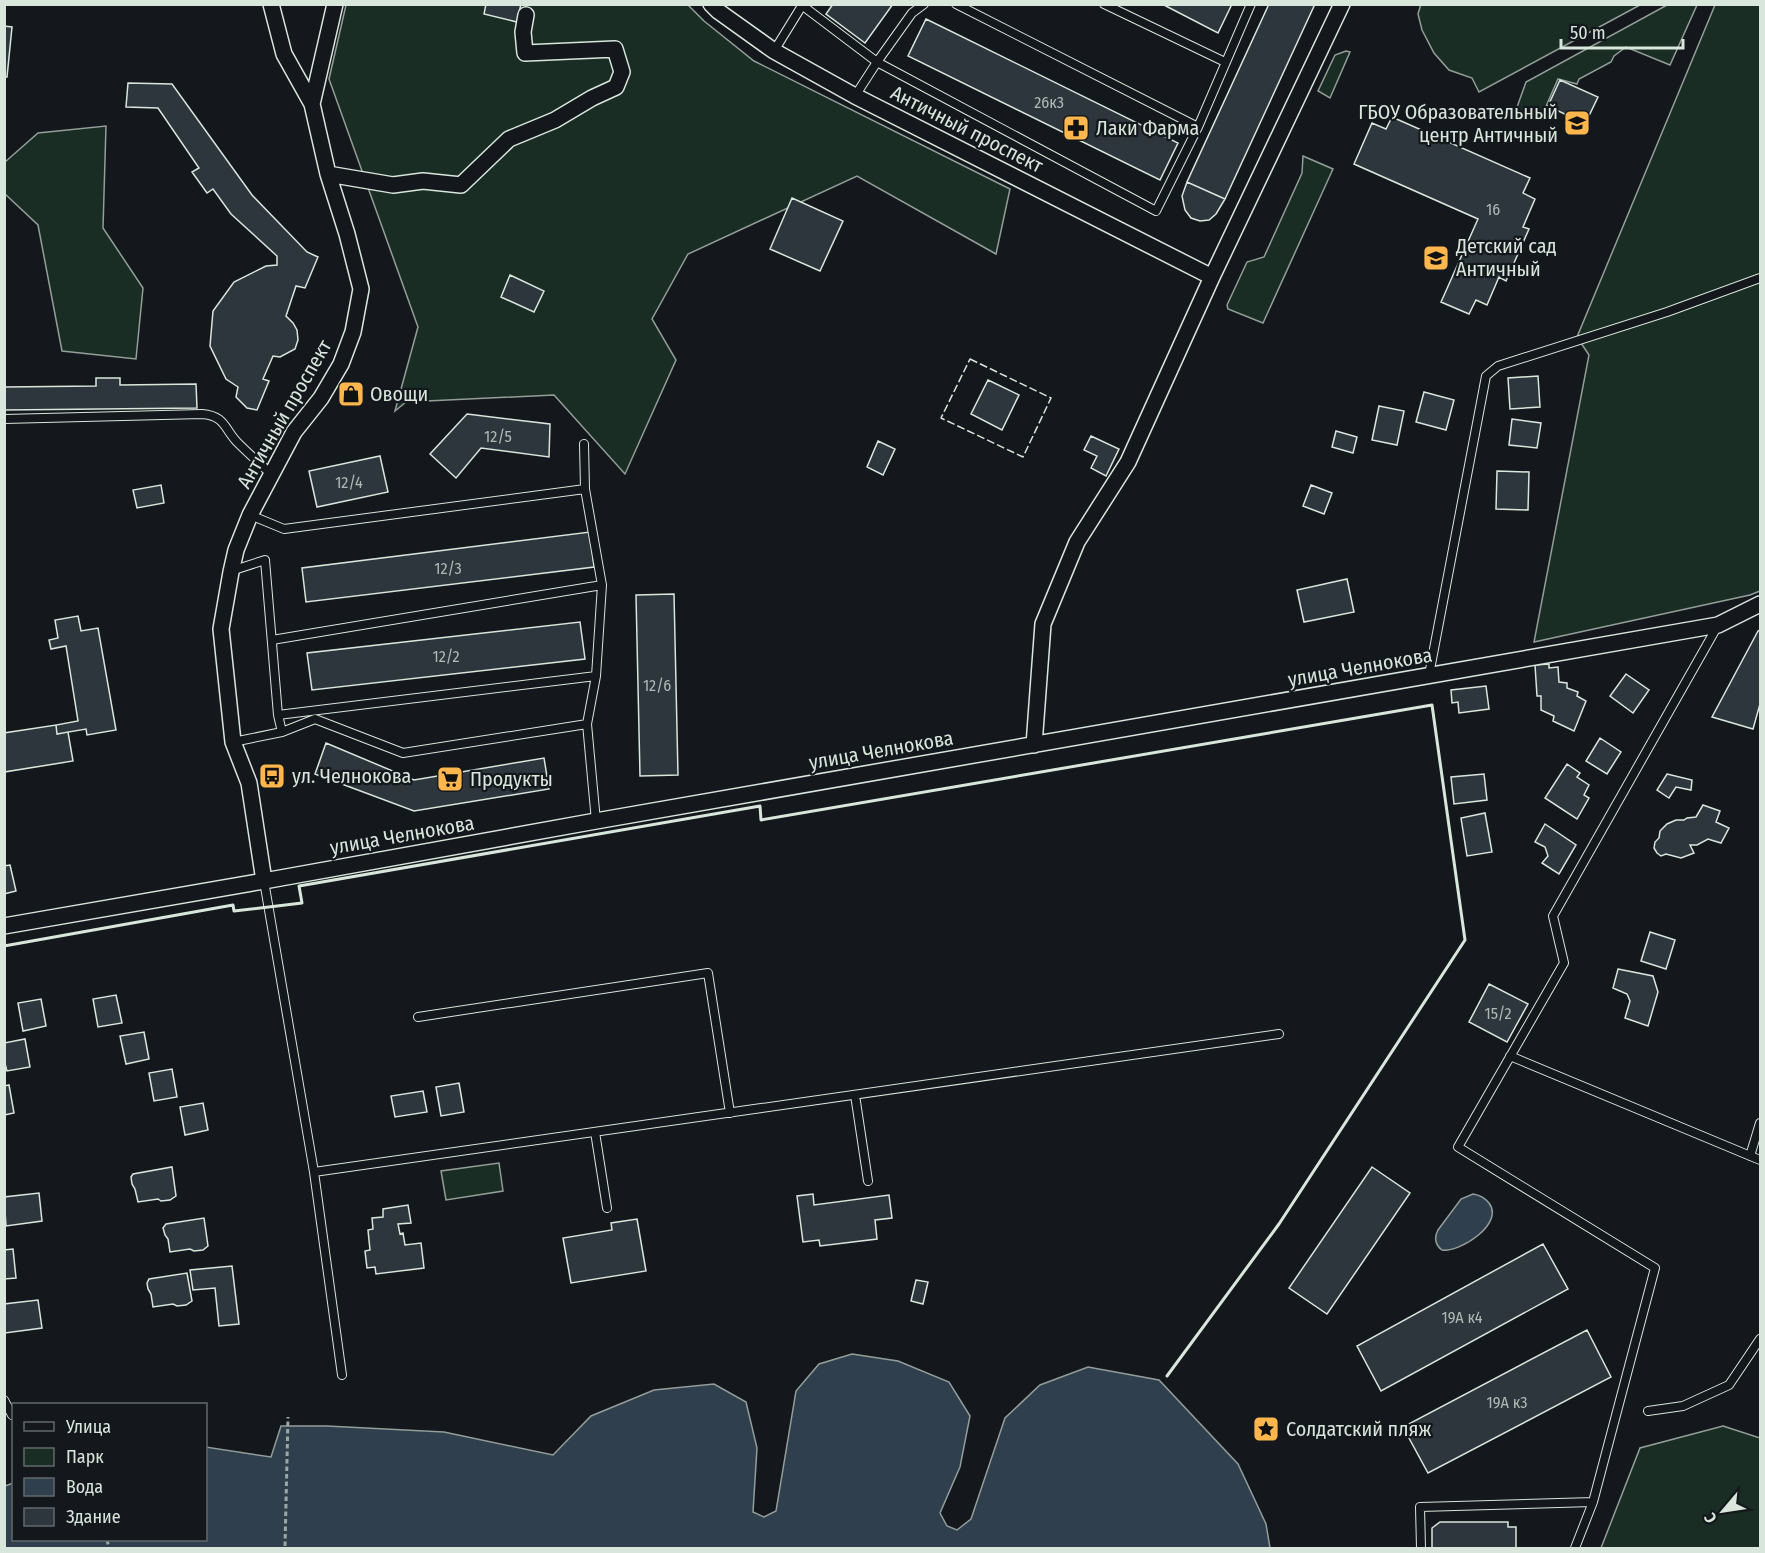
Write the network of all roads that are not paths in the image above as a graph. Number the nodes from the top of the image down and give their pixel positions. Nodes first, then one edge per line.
1 (271, 4) edge
2 (334, 4) edge
3 (711, 4) edge
4 (924, 4) edge
5 (956, 4) edge
6 (1104, 4) edge
7 (1251, 4) edge
8 (1342, 4) edge
9 (803, 5) edge
10 (526, 15) dead end
11 (774, 51) junction
12 (877, 62) junction
13 (1225, 62) junction
14 (855, 96) junction
15 (312, 104) junction
16 (1198, 127) junction
17 (328, 174) junction
18 (1212, 277) junction
19 (1761, 278) edge
20 (4, 419) edge
21 (584, 444) dead end
22 (272, 475) junction
23 (585, 489) junction
24 (250, 515) junction
25 (231, 572) junction
26 (602, 585) junction
27 (1761, 604) edge
28 (1718, 625) junction
29 (272, 640) junction
30 (596, 676) junction
31 (1429, 677) junction
32 (278, 715) junction
33 (587, 724) junction
34 (282, 732) junction
35 (233, 742) junction
36 (1034, 745) junction
37 (597, 821) junction
38 (264, 881) junction
39 (6, 928) edge
40 (418, 1017) dead end
41 (1279, 1034) dead end
42 (1510, 1056) junction
43 (855, 1095) junction
44 (730, 1113) junction
45 (1761, 1123) edge
46 (595, 1132) junction
47 (1749, 1155) junction
48 (1761, 1160) edge
49 (314, 1172) junction
50 (868, 1181) dead end
51 (607, 1208) dead end
52 (1761, 1339) edge
53 (342, 1375) dead end
54 (4, 1400) edge
55 (1648, 1411) dead end
56 (12, 1415) edge
57 (1593, 1502) junction
58 (1421, 1548) edge
59 (1575, 1548) edge

1 - 15 street
2 - 15 street, Античный проспект
3 - 11 street, Античный проспект
4 - 12 lane
5 - 16 lane
6 - 13 lane
7 - 13 lane
8 - 18 street
9 - 11 lane
9 - 12 lane
10 - 17 street
11 - 14 street, Античный проспект
12 - 14 lane
12 - 16 lane
13 - 16 lane
14 - 18 street, Античный проспект
15 - 17 street, Античный проспект
17 - 22 street, Античный проспект
18 - 36 street
19 - 31 lane
20 - 22 lane
21 - 23 lane
22 - 24 street, Античный проспект
23 - 24 lane
23 - 26 lane
24 - 25 street, Античный проспект
25 - 29 lane
25 - 35 street, Античный проспект
26 - 29 lane
26 - 30 lane
27 - 28 street, улица Челнокова
28 - 31 street, улица Челнокова
28 - 42 lane
29 - 32 lane
30 - 32 lane
30 - 33 lane
31 - 36 street, улица Челнокова
32 - 34 lane
33 - 34 lane
33 - 37 lane
34 - 35 lane
35 - 38 street, Античный проспект
36 - 37 street, улица Челнокова
37 - 38 street, улица Челнокова
38 - 39 street, улица Челнокова
38 - 49 lane
40 - 44 lane
41 - 43 lane
42 - 47 lane
42 - 57 lane
43 - 44 lane
43 - 50 lane
44 - 46 lane
45 - 47 lane
46 - 49 lane
46 - 51 lane
47 - 48 lane
49 - 53 lane
52 - 55 lane
54 - 56 lane
57 - 58 lane
57 - 59 lane

